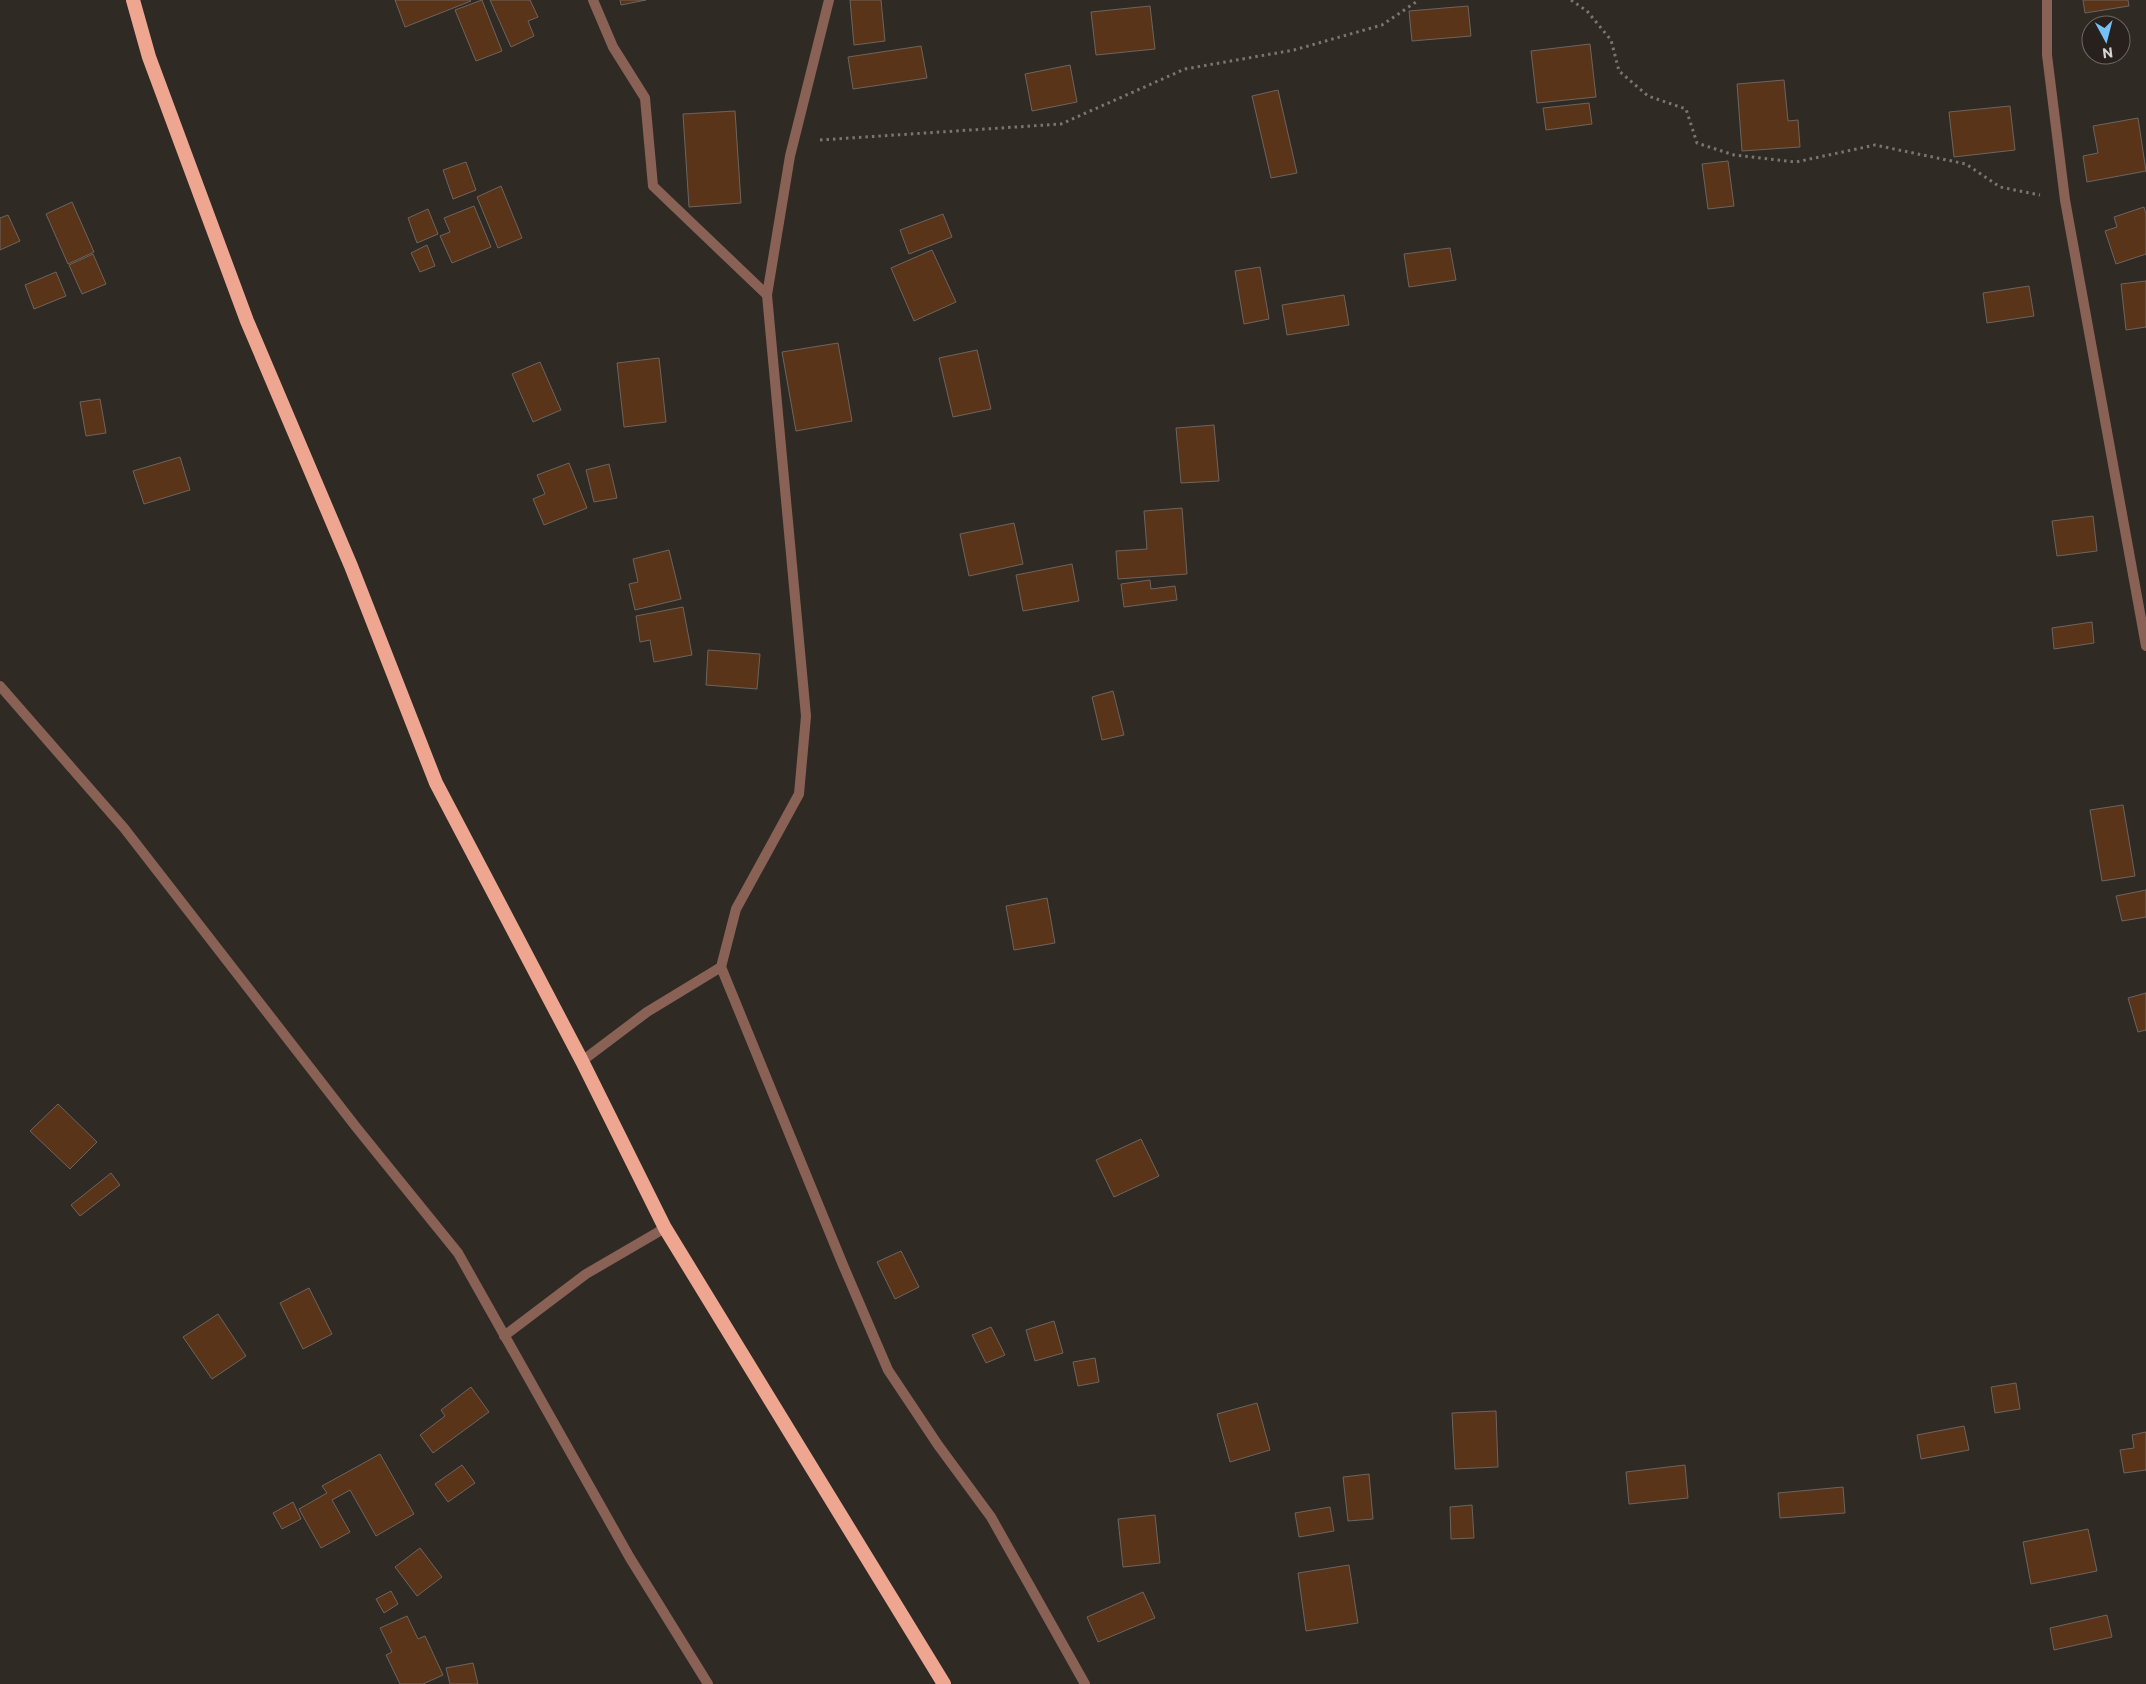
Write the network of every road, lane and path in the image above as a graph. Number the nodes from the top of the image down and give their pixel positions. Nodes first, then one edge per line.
1 (133, 0) edge
2 (593, 0) edge
3 (829, 0) edge
4 (1419, 0) edge
5 (1571, 0) edge
6 (2047, 0) edge
7 (794, 142) junction
8 (2065, 200) junction
9 (767, 295) junction
10 (2146, 646) edge
11 (0, 686) edge
12 (721, 967) junction
13 (582, 1061) junction
14 (665, 1228) junction
15 (504, 1336) junction
16 (708, 1684) edge
17 (944, 1684) edge
18 (1085, 1684) edge

1 - 13 highway
2 - 9 street
3 - 7 street
4 - 7 path
5 - 8 path
6 - 8 street
7 - 9 street
8 - 10 street
9 - 12 street
11 - 15 street
12 - 13 street
12 - 18 street
13 - 14 highway
14 - 15 street
14 - 17 highway
15 - 16 street

